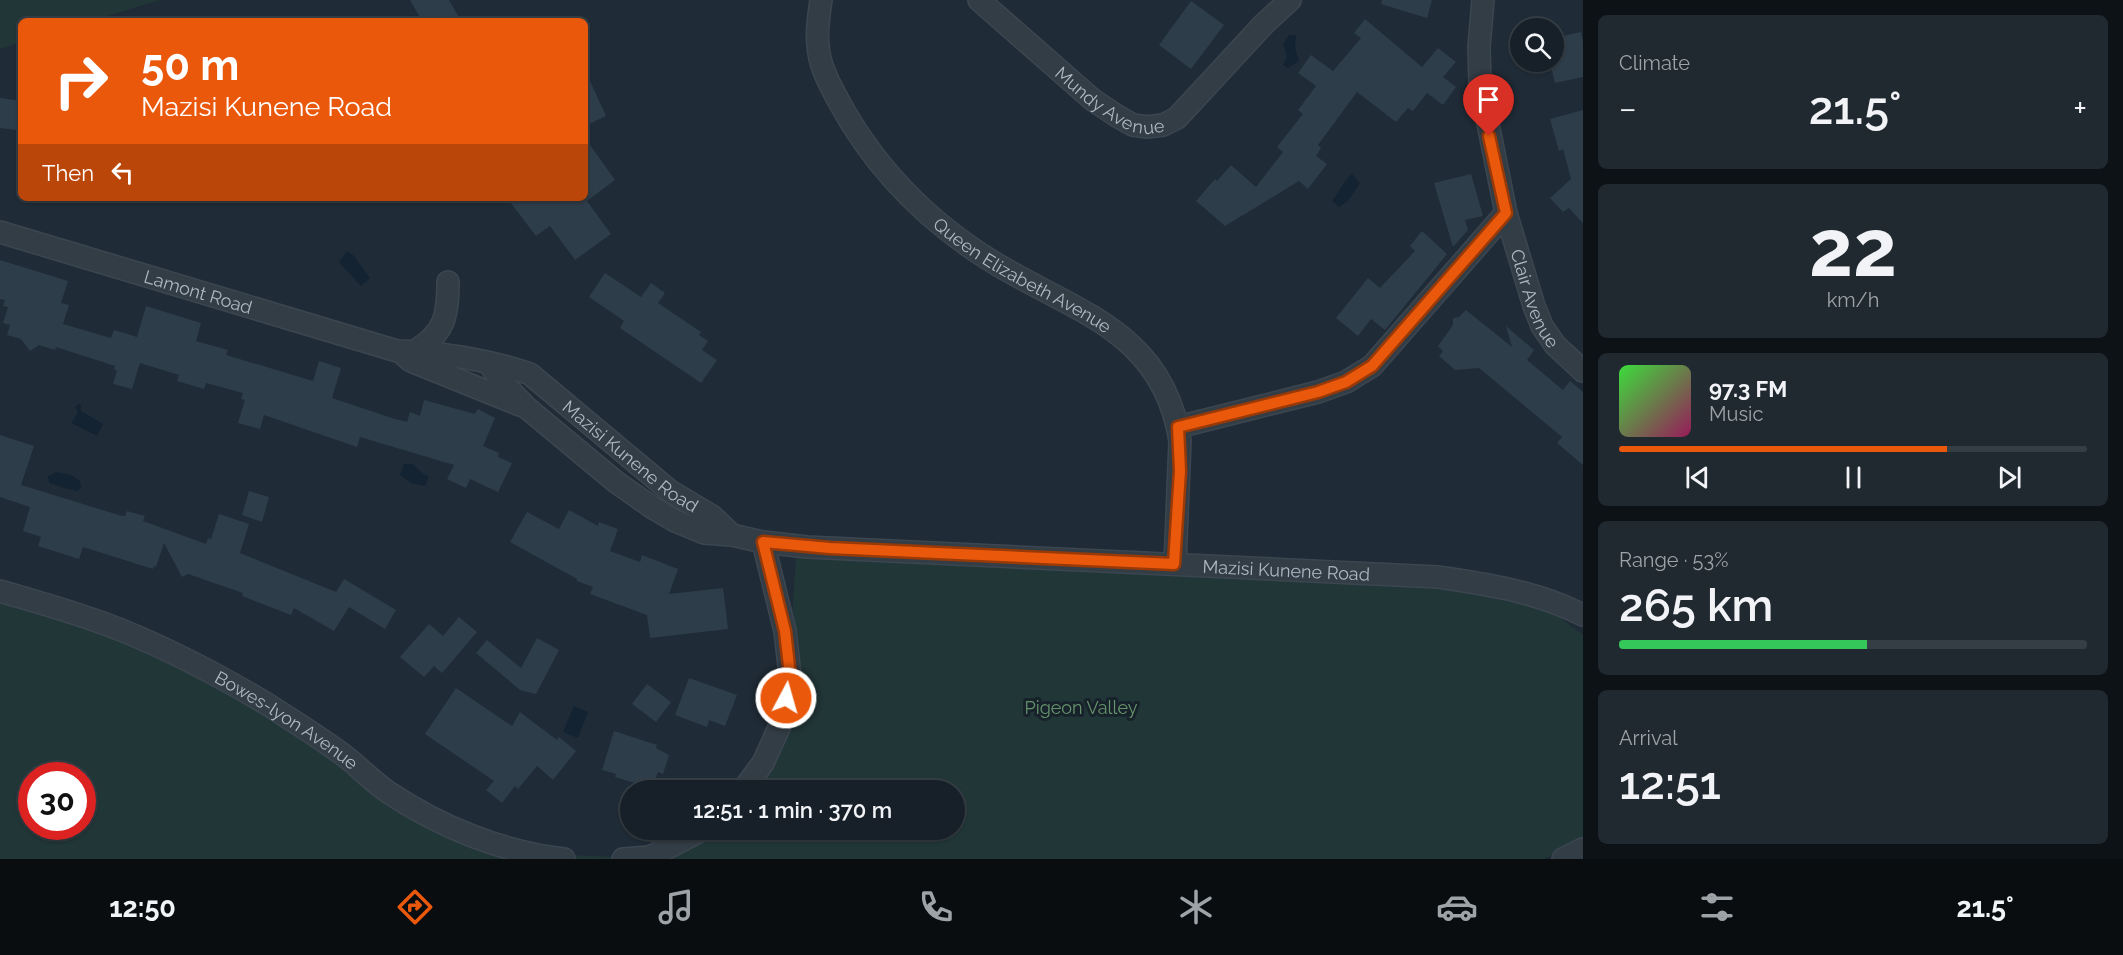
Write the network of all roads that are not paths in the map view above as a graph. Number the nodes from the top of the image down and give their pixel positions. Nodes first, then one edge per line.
1 (821, 0) edge
2 (979, 0) edge
3 (1290, 0) edge
4 (1483, 0) edge
5 (1506, 213) junction
6 (0, 232) edge
7 (448, 282) dead end
8 (406, 351) junction
9 (489, 363) junction
10 (1583, 371) edge
11 (530, 374) joint
12 (527, 408) junction
13 (1178, 427) junction
14 (732, 535) junction
15 (763, 542) junction
16 (1174, 564) junction
17 (0, 591) edge
18 (1583, 615) edge
19 (751, 780) edge
20 (682, 840) edge
21 (1583, 849) edge
22 (564, 859) edge
23 (623, 859) edge
24 (1563, 859) edge

1 - 13 street, Queen Elizabeth Avenue
2 - 3 street, Mundy Avenue
4 - 5 street, Clair Avenue
5 - 10 street, Clair Avenue
5 - 13 street
6 - 8 street, Lamont Road
7 - 8 street
8 - 9 street, Lamont Road
8 - 12 street, Lamont Road
9 - 11 street, Lamont Road
9 - 12 street
11 - 14 street, Mazisi Kunene Road
12 - 14 street, Mazisi Kunene Road
13 - 16 street, Queen Elizabeth Avenue
14 - 15 street, Mazisi Kunene Road
15 - 16 street, Mazisi Kunene Road
15 - 19 street
16 - 18 street, Mazisi Kunene Road
17 - 22 street, Bowes-lyon Avenue
20 - 23 street
21 - 24 street

